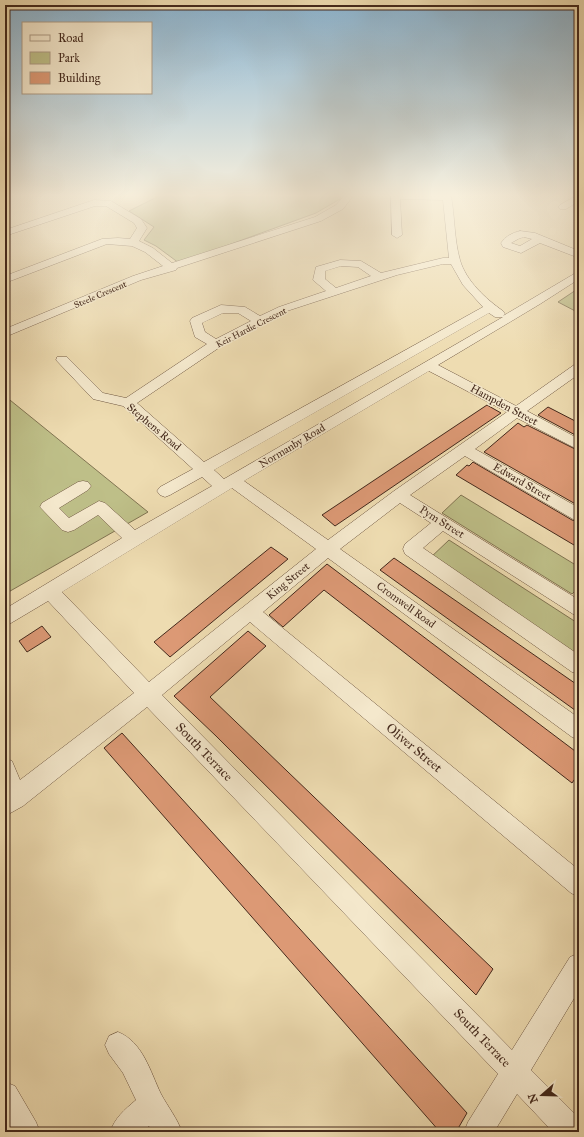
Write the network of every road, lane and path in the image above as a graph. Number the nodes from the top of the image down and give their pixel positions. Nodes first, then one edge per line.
1 (85, 249) edge
2 (149, 249) edge
3 (228, 249) edge
4 (454, 249) edge
5 (564, 249) edge
6 (579, 255) edge
7 (455, 261) junction
8 (172, 268) junction
9 (579, 274) edge
10 (380, 277) junction
11 (5, 280) edge
12 (334, 292) junction
13 (489, 308) junction
14 (508, 319) junction
15 (260, 322) junction
16 (5, 333) edge
17 (216, 344) junction
18 (62, 360) dead end
19 (428, 365) junction
20 (576, 374) edge
21 (128, 403) junction
22 (516, 412) junction
23 (579, 445) edge
24 (464, 449) junction
25 (203, 468) junction
26 (228, 484) junction
27 (82, 486) dead end
28 (165, 491) dead end
29 (399, 495) junction
30 (579, 515) edge
31 (443, 522) junction
32 (134, 539) junction
33 (328, 549) junction
34 (50, 590) junction
35 (579, 608) edge
36 (250, 612) junction
37 (5, 618) edge
38 (579, 666) edge
39 (148, 694) junction
40 (579, 730) edge
41 (5, 768) edge
42 (10, 801) edge
43 (579, 885) edge
44 (579, 966) edge
45 (118, 1045) dead end
46 (514, 1072) junction
47 (5, 1096) edge
48 (152, 1106) junction
49 (17, 1128) edge
50 (124, 1132) edge
51 (168, 1132) edge
52 (478, 1132) edge
53 (574, 1132) edge

1 - 11 street
2 - 8 street
3 - 8 street, Steele Crescent
4 - 7 street
5 - 6 street
7 - 10 street, Keir Hardie Crescent
7 - 13 street
8 - 16 street, Steele Crescent
9 - 14 street, Normanby Road
10 - 12 street, Keir Hardie Crescent
10 - 12 street
12 - 15 street, Keir Hardie Crescent
13 - 14 street
13 - 25 street
14 - 19 street, Normanby Road
15 - 17 street, Keir Hardie Crescent
15 - 17 street
17 - 21 street, Keir Hardie Crescent
18 - 21 street, Stephens Road
19 - 22 street, Hampden Street
19 - 26 street, Normanby Road
20 - 22 street, King Street
21 - 25 street, Stephens Road
22 - 23 street, Hampden Street
22 - 24 street, King Street
24 - 29 street, King Street
24 - 30 street, Edward Street
25 - 26 street, Stephens Road
25 - 28 street
26 - 32 street, Normanby Road
26 - 33 street, Cromwell Road
27 - 32 street
29 - 31 street, Pym Street
29 - 33 street, King Street
31 - 35 street, Pym Street
31 - 38 street
32 - 34 street, Normanby Road
33 - 36 street, King Street
33 - 40 street, Cromwell Road
34 - 37 street, Normanby Road
34 - 39 street, South Terrace
36 - 39 street, King Street
36 - 43 street, Oliver Street
39 - 42 street, King Street
39 - 46 street, South Terrace
41 - 42 street
44 - 46 street
45 - 48 street
46 - 52 street
46 - 53 street, South Terrace
47 - 49 street
48 - 50 street
48 - 51 street

